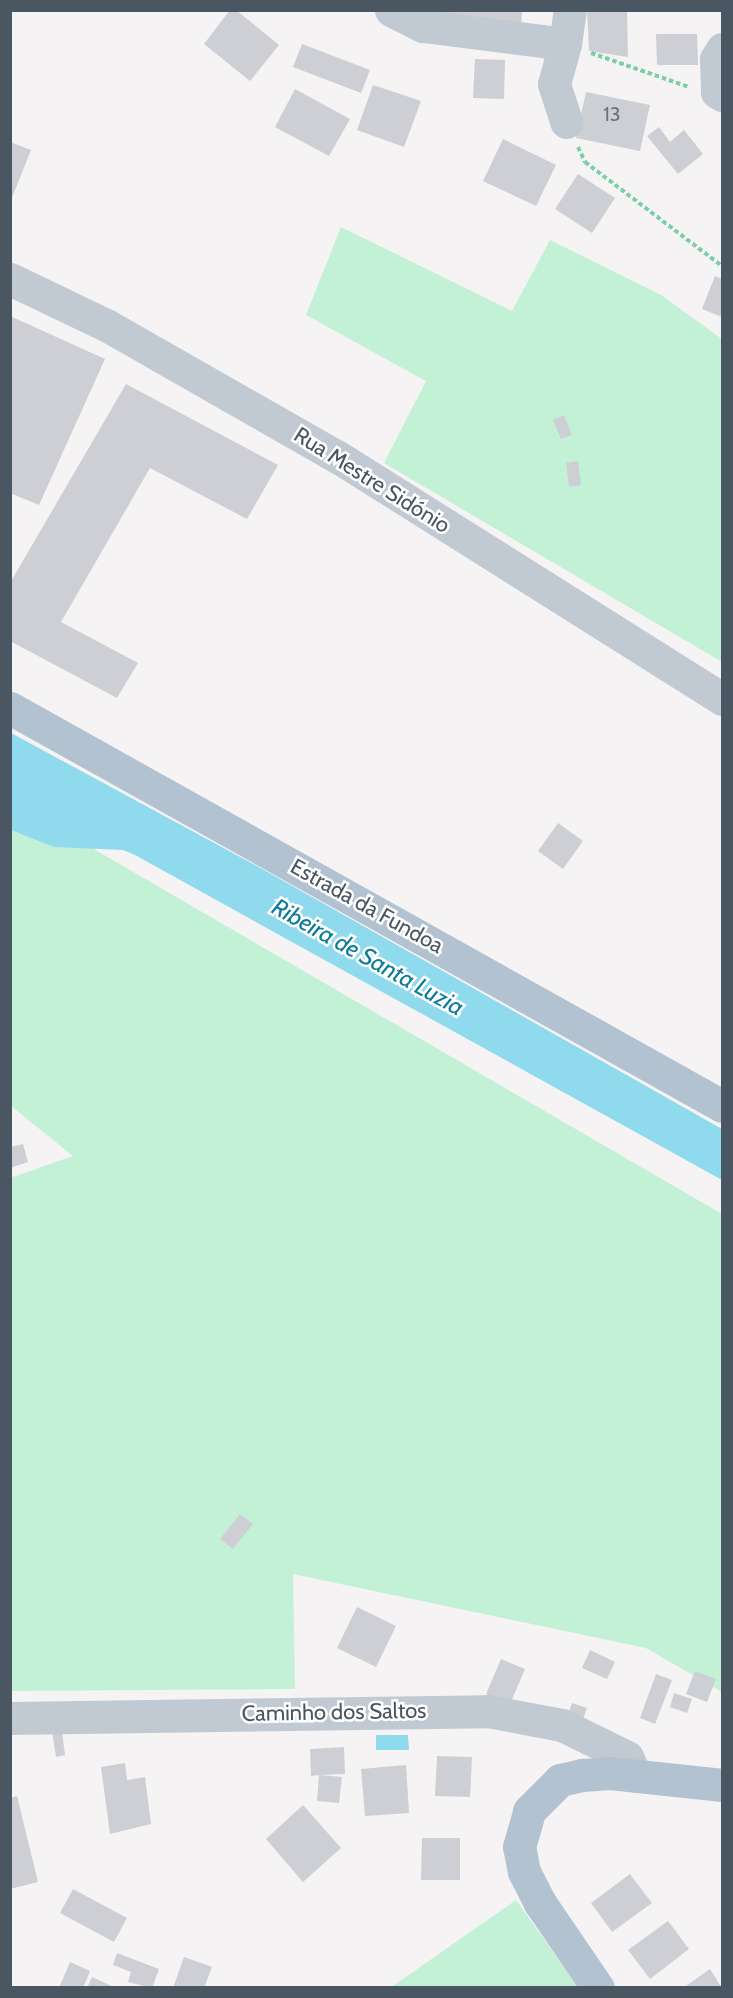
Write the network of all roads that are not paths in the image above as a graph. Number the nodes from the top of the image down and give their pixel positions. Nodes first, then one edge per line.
1 (391, 10) edge
2 (570, 10) edge
3 (565, 44) junction
4 (723, 49) edge
5 (720, 93) edge
6 (566, 122) road end
7 (10, 279) edge
8 (723, 699) edge
9 (10, 708) edge
10 (723, 1106) edge
11 (10, 1718) edge
12 (636, 1776) junction
13 (723, 1785) edge
14 (598, 1988) edge

1 - 3 street
2 - 3 street
3 - 6 street
4 - 5 street
7 - 8 street, Rua Mestre Sidónio
9 - 10 main road, Estrada da Fundoa
11 - 12 street, Caminho dos Saltos
12 - 13 main road
12 - 14 main road

